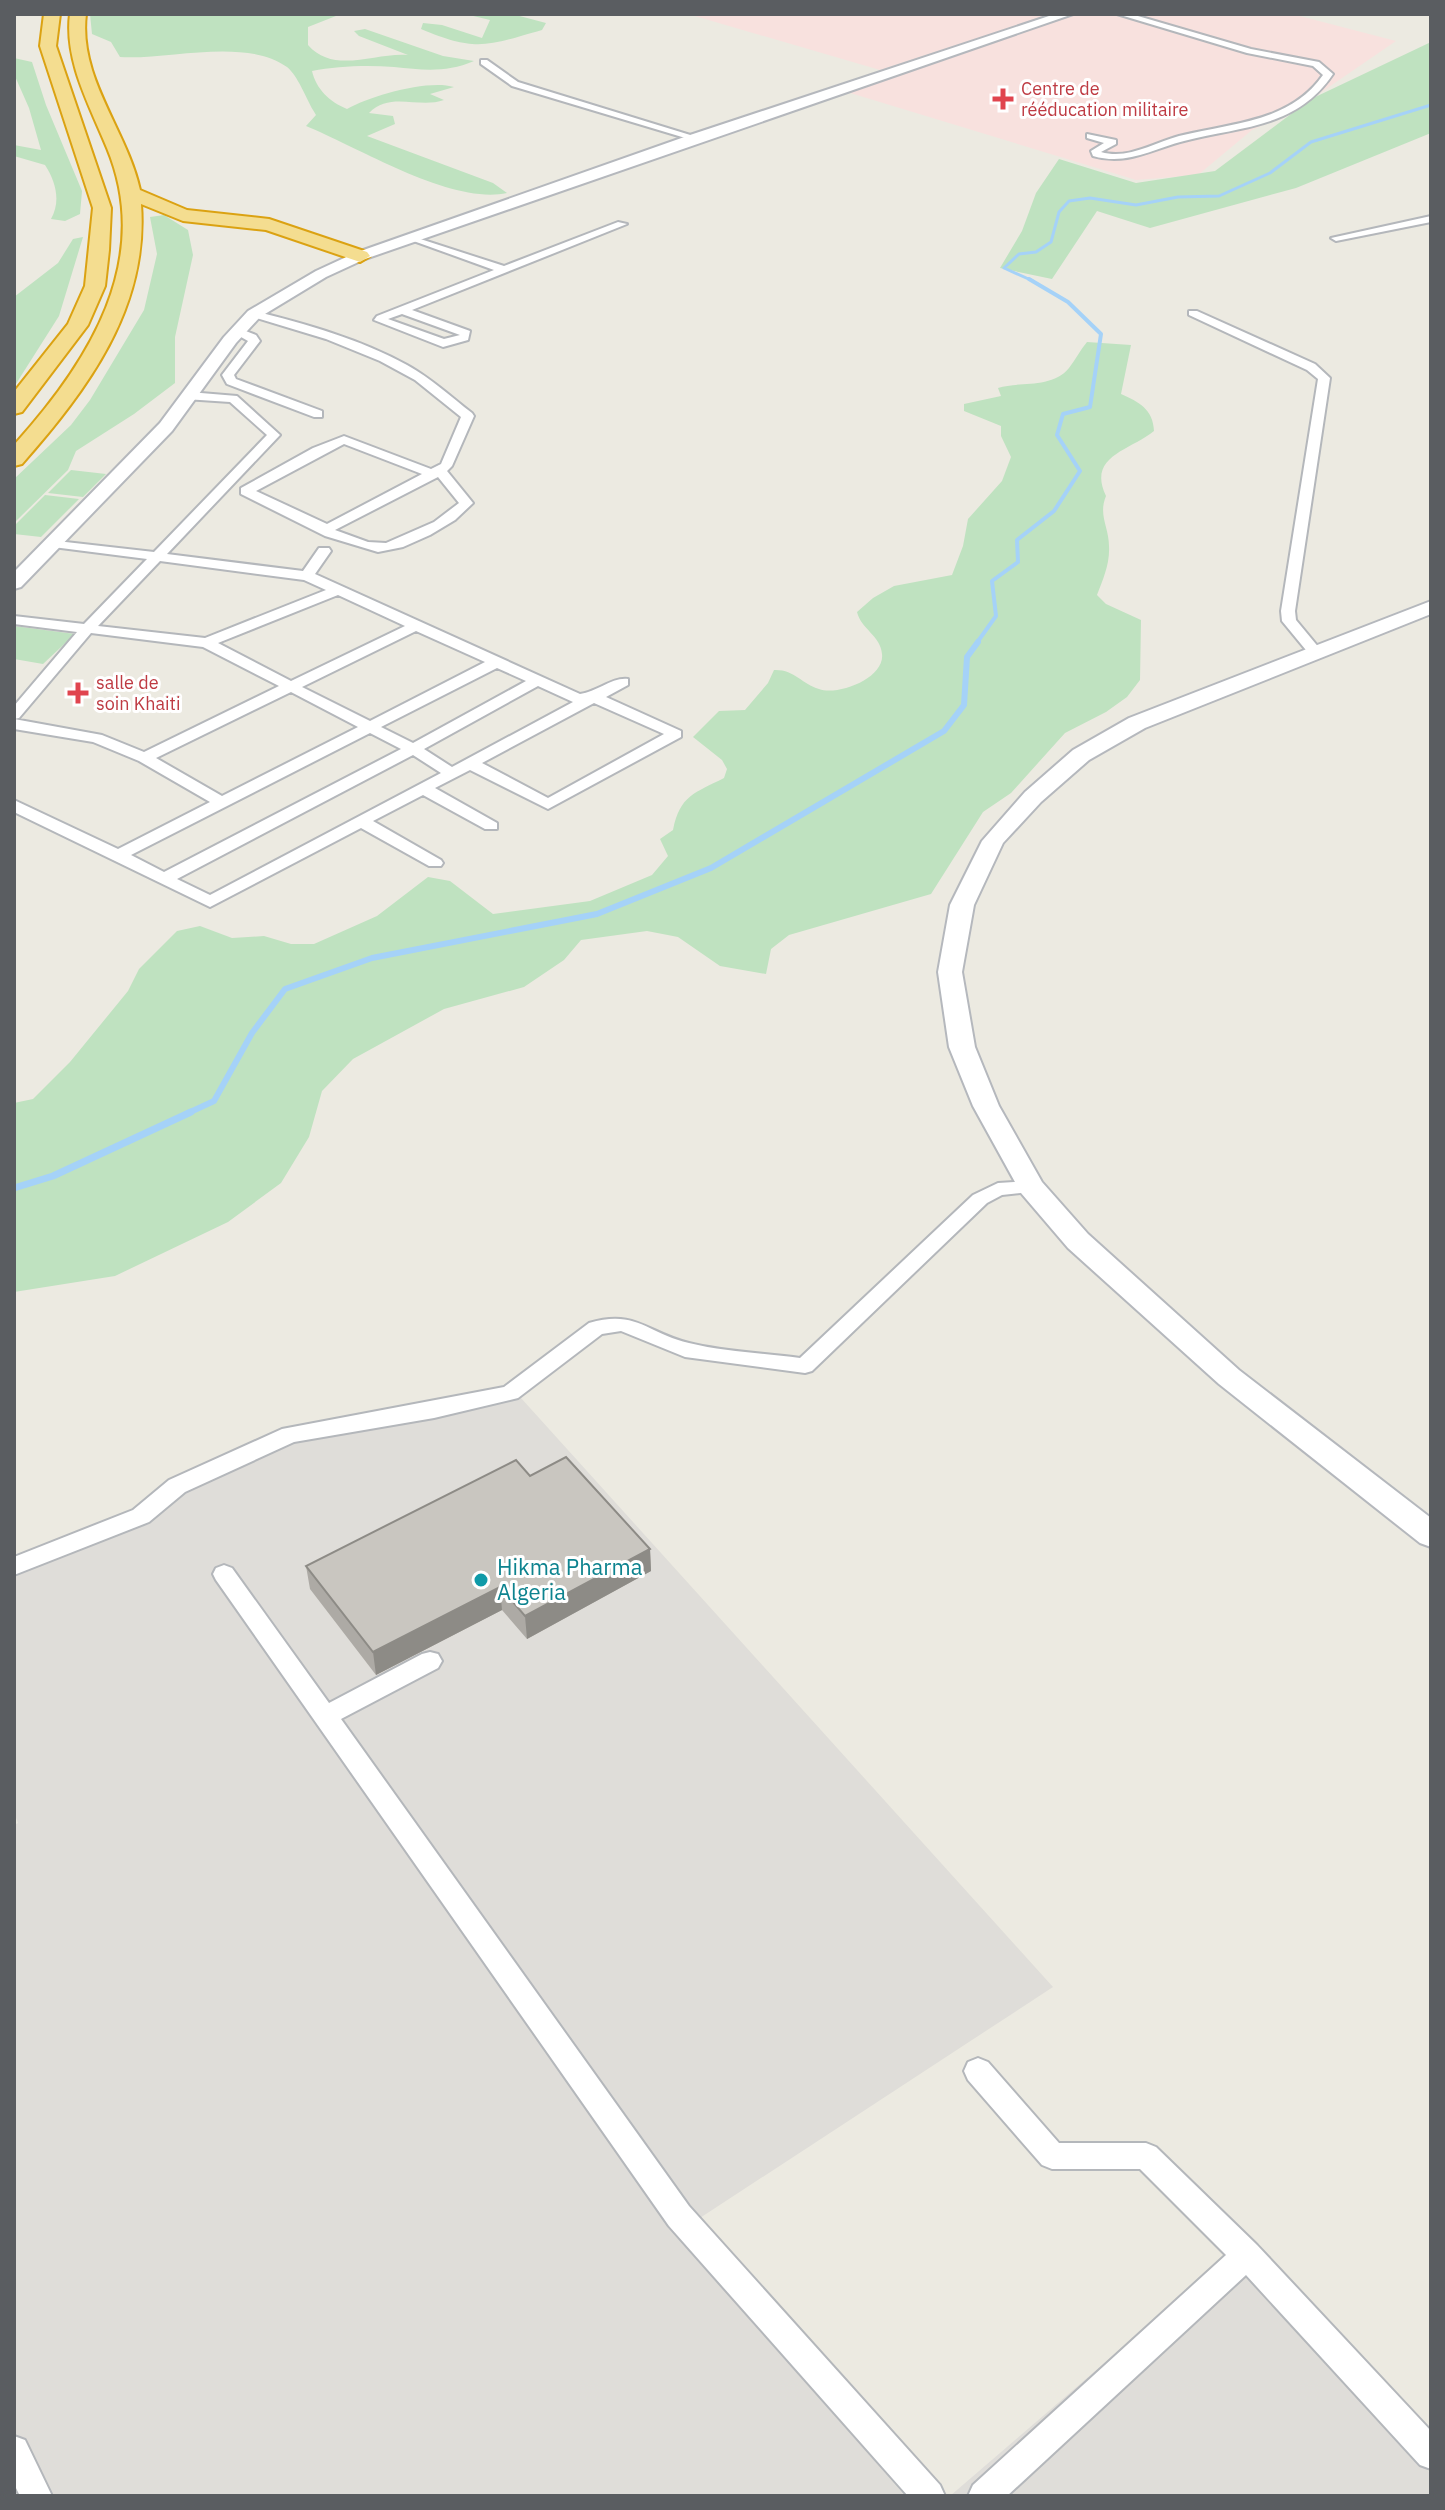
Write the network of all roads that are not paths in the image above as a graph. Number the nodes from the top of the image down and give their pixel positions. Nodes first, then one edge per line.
1 (43, 14) edge
2 (52, 14) edge
3 (78, 14) edge
4 (1067, 14) edge
5 (1121, 14) edge
6 (47, 39) junction
7 (484, 62) dead end
8 (1090, 136) dead end
9 (695, 138) junction
10 (132, 194) junction
11 (173, 212) junction
12 (1431, 219) edge
13 (132, 221) junction
14 (622, 224) dead end
15 (419, 234) junction
16 (1336, 238) dead end
17 (360, 256) junction
18 (520, 264) junction
19 (505, 270) junction
20 (402, 310) junction
21 (1193, 313) dead end
22 (254, 314) junction
23 (238, 331) junction
24 (189, 396) junction
25 (14, 407) edge
26 (318, 414) dead end
27 (14, 459) edge
28 (437, 473) junction
29 (327, 529) junction
30 (53, 543) junction
31 (324, 551) dead end
32 (159, 555) junction
33 (307, 576) junction
34 (14, 583) edge
35 (338, 590) junction
36 (1431, 607) edge
37 (14, 620) edge
38 (415, 626) junction
39 (86, 630) junction
40 (206, 643) junction
41 (1315, 652) junction
42 (495, 663) junction
43 (537, 681) junction
44 (623, 682) dead end
45 (287, 687) junction
46 (593, 697) junction
47 (14, 715) edge
48 (14, 724) edge
49 (367, 725) junction
50 (413, 749) junction
51 (144, 758) junction
52 (469, 763) junction
53 (452, 773) junction
54 (423, 788) junction
55 (224, 803) junction
56 (14, 805) edge
57 (361, 821) junction
58 (491, 826) dead end
59 (118, 855) junction
60 (435, 863) dead end
61 (164, 879) junction
62 (1031, 1187) junction
63 (1431, 1535) edge
64 (14, 1566) edge
65 (224, 1574) dead end
66 (430, 1661) dead end
67 (325, 1716) junction
68 (978, 2071) dead end
69 (1247, 2255) junction
70 (14, 2451) edge
71 (1431, 2454) edge
72 (36, 2496) edge
73 (929, 2496) edge
74 (984, 2496) edge

1 - 6 highway
2 - 6 highway
3 - 10 highway
4 - 9 main road
5 - 8 street
6 - 25 highway
7 - 9 street
9 - 15 main road
10 - 11 highway
10 - 13 highway
11 - 13 highway
11 - 17 highway
12 - 16 street
13 - 27 highway
14 - 18 street
15 - 17 main road
15 - 18 street
15 - 19 street
17 - 22 main road
18 - 19 street
19 - 20 street
20 - 20 street
21 - 41 street
22 - 23 main road
22 - 28 street
23 - 24 main road
23 - 26 street
24 - 30 main road
24 - 32 street
28 - 29 street
28 - 29 street
28 - 29 street
30 - 32 street
30 - 34 main road
31 - 33 street
32 - 33 street
32 - 39 street
33 - 35 street
35 - 38 street
35 - 40 street
36 - 41 main road
37 - 39 street
38 - 42 street
38 - 45 street
39 - 40 street
39 - 47 street
40 - 45 street
41 - 62 main road
42 - 43 street
42 - 49 street
43 - 46 street
43 - 50 street
44 - 46 street
45 - 49 street
45 - 51 street
46 - 52 street
46 - 52 street
48 - 51 street
49 - 50 street
49 - 55 street
50 - 53 street
50 - 61 street
51 - 55 street
52 - 53 street
53 - 54 street
54 - 57 street
54 - 58 street
55 - 59 street
56 - 59 street
57 - 60 street
57 - 61 street
59 - 61 street
62 - 63 main road
62 - 64 street
65 - 67 street
66 - 67 street
67 - 73 street
68 - 69 street
69 - 71 street
69 - 74 street
70 - 72 street

